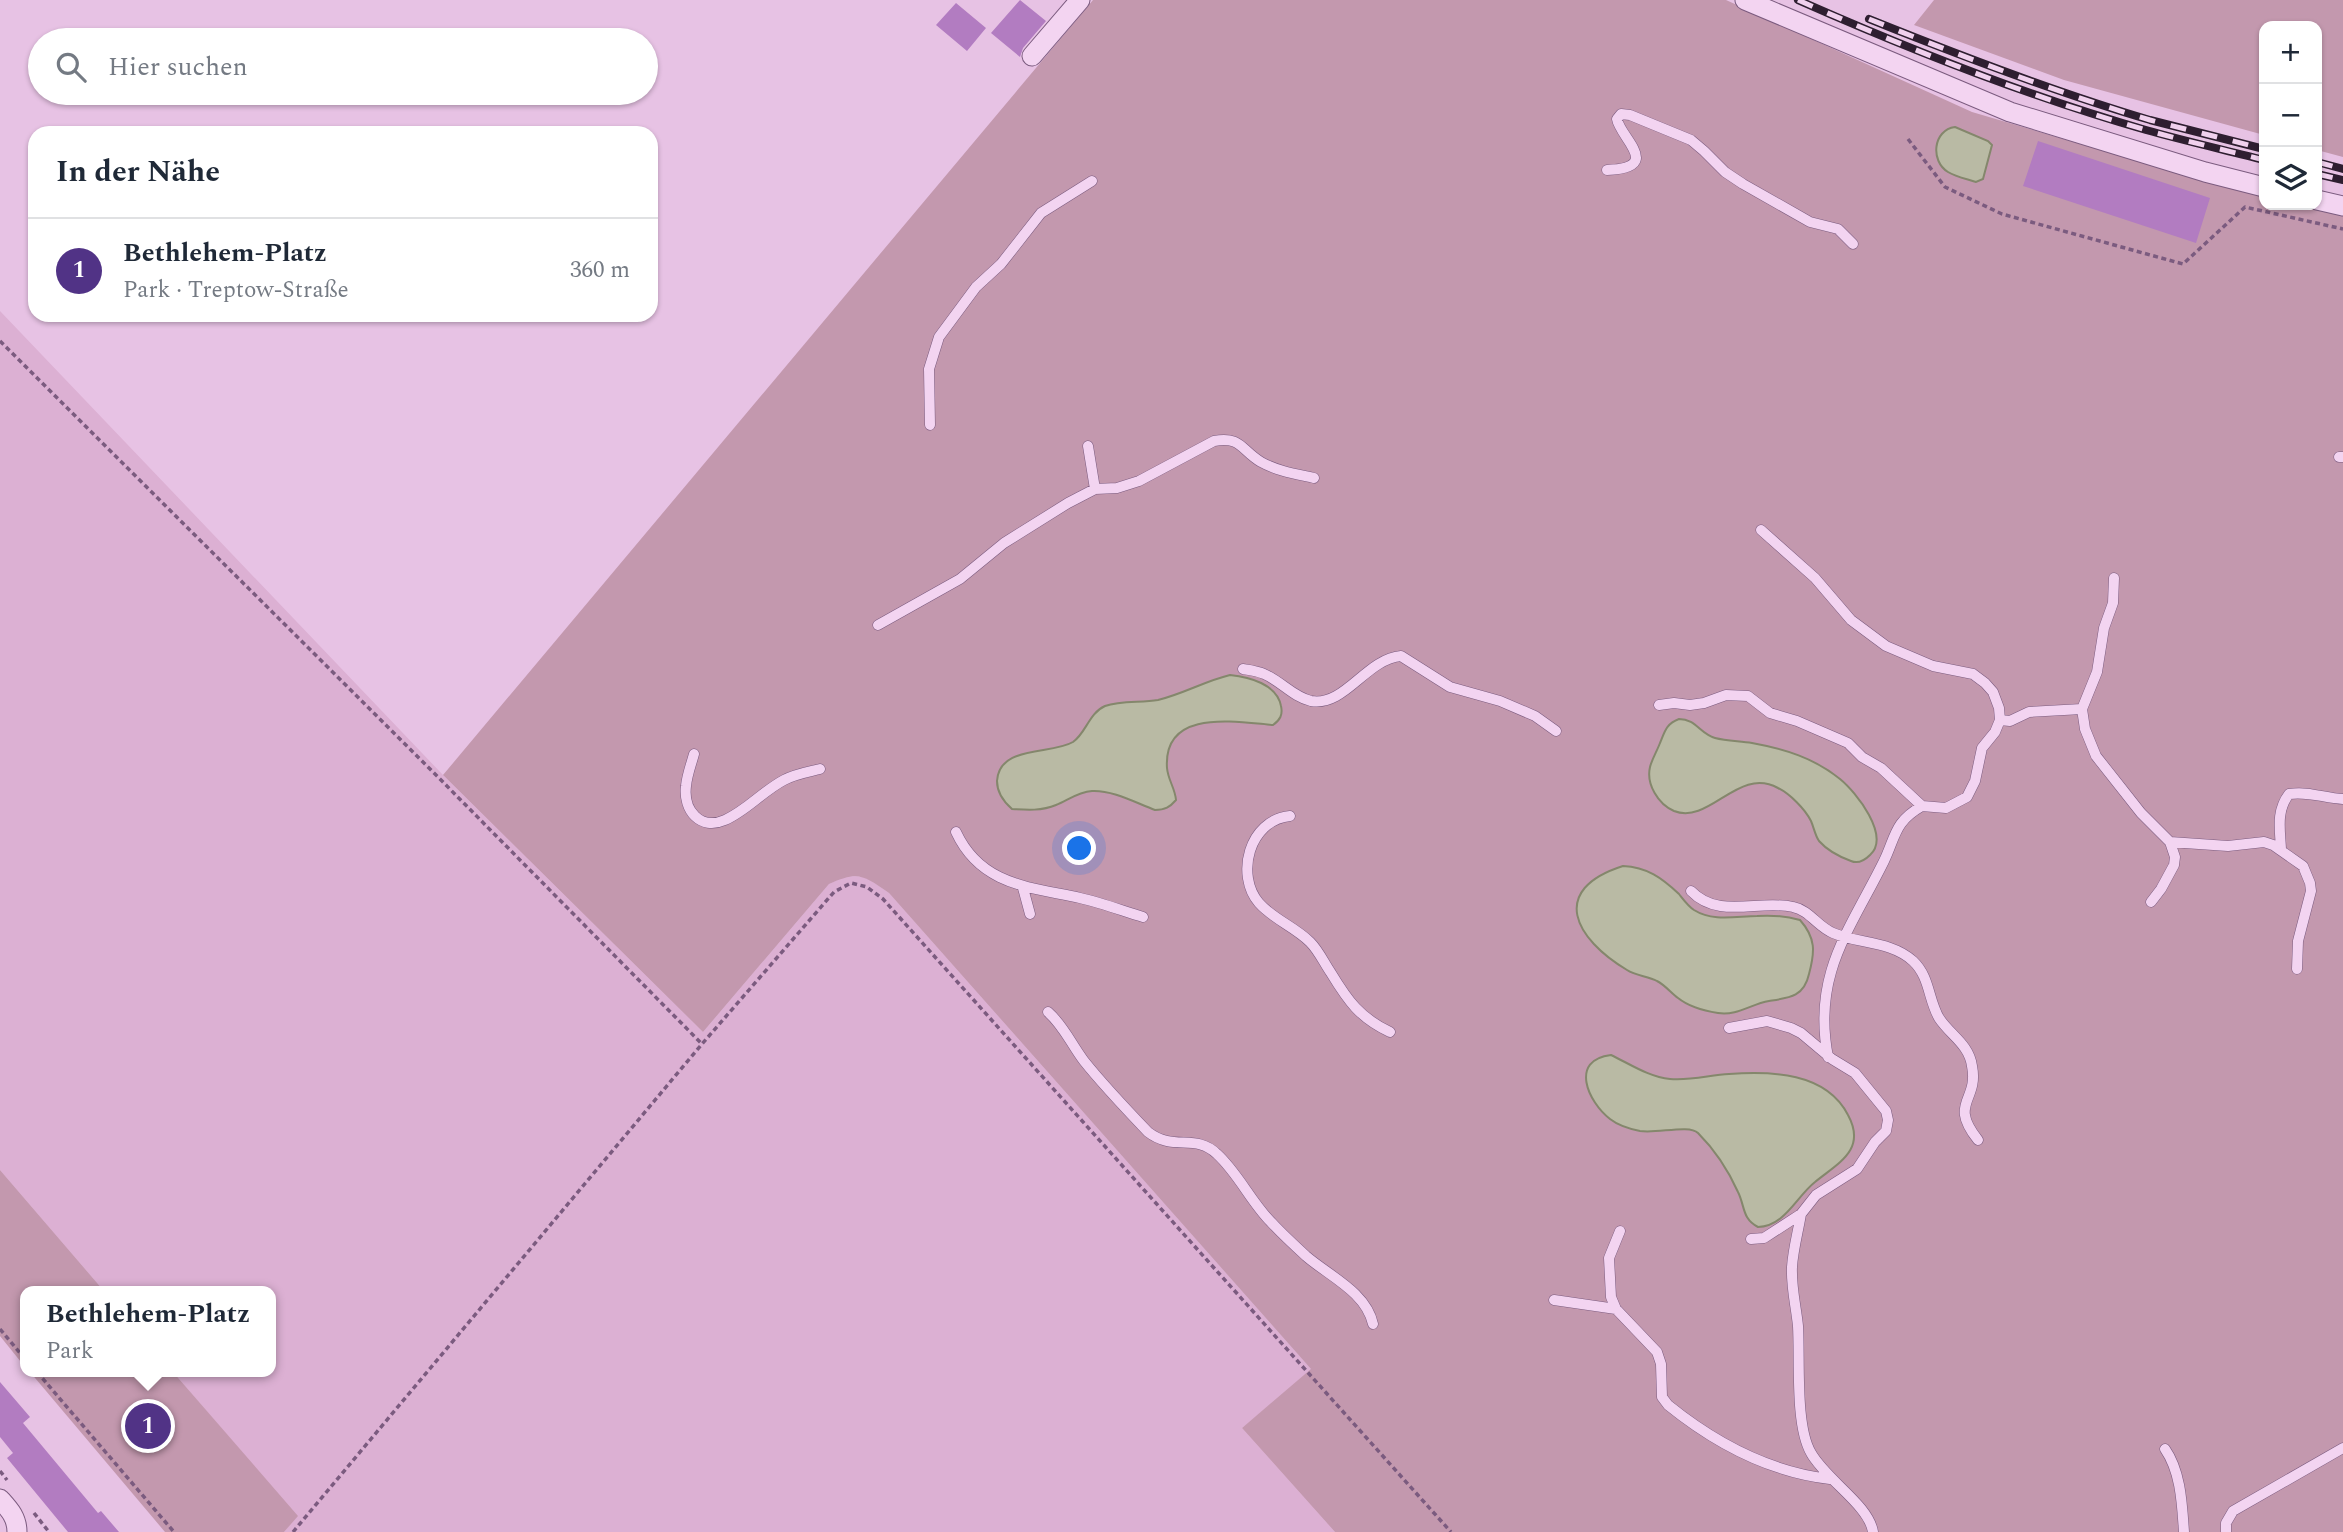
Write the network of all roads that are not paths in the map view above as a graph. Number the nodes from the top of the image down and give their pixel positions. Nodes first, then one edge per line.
1 (1080, 0) edge
2 (1745, 0) edge
3 (1032, 56) dead end
4 (1607, 170) dead end
5 (1092, 181) dead end
6 (2259, 186) edge
7 (2322, 201) edge
8 (2343, 206) edge
9 (1853, 244) dead end
10 (930, 425) dead end
11 (1088, 446) dead end
12 (1314, 478) dead end
13 (1095, 489) junction
14 (1761, 530) dead end
15 (2114, 578) dead end
16 (878, 625) dead end
17 (1243, 669) dead end
18 (1659, 705) dead end
19 (2082, 709) junction
20 (2000, 720) junction
21 (1556, 731) dead end
22 (695, 754) dead end
23 (820, 769) dead end
24 (2343, 799) edge
25 (1922, 806) junction
26 (1290, 816) dead end
27 (956, 832) dead end
28 (2170, 842) junction
29 (2281, 849) junction
30 (1023, 888) junction
31 (1691, 891) dead end
32 (2151, 902) dead end
33 (1030, 914) dead end
34 (1143, 918) dead end
35 (1844, 937) junction
36 (2297, 969) dead end
37 (1048, 1012) dead end
38 (1729, 1028) dead end
39 (1390, 1032) dead end
40 (1828, 1056) junction
41 (1978, 1140) dead end
42 (1801, 1214) junction
43 (1620, 1231) dead end
44 (1751, 1239) dead end
45 (1555, 1300) dead end
46 (1616, 1309) junction
47 (1373, 1324) dead end
48 (2343, 1448) edge
49 (2165, 1449) dead end
50 (1831, 1479) junction
51 (0, 1499) edge
52 (17, 1532) edge
53 (1873, 1532) edge
54 (2183, 1532) edge
55 (2226, 1532) edge

1 - 3 street
2 - 6 street
4 - 9 lane
5 - 10 lane
7 - 8 street
11 - 13 lane
12 - 13 lane
13 - 16 lane
14 - 20 lane
15 - 19 lane
17 - 21 lane
18 - 25 lane
19 - 20 lane
19 - 28 lane
20 - 25 lane
22 - 23 lane
24 - 29 lane
25 - 35 lane
26 - 39 lane
27 - 30 lane
28 - 29 lane
28 - 32 lane
29 - 36 lane
30 - 33 lane
30 - 34 lane
31 - 35 lane
35 - 40 lane
35 - 41 lane
37 - 47 lane
38 - 40 lane
40 - 42 lane
42 - 44 lane
42 - 50 lane
43 - 46 lane
45 - 46 lane
46 - 50 lane
48 - 55 lane
49 - 54 lane
50 - 53 lane
51 - 52 street

